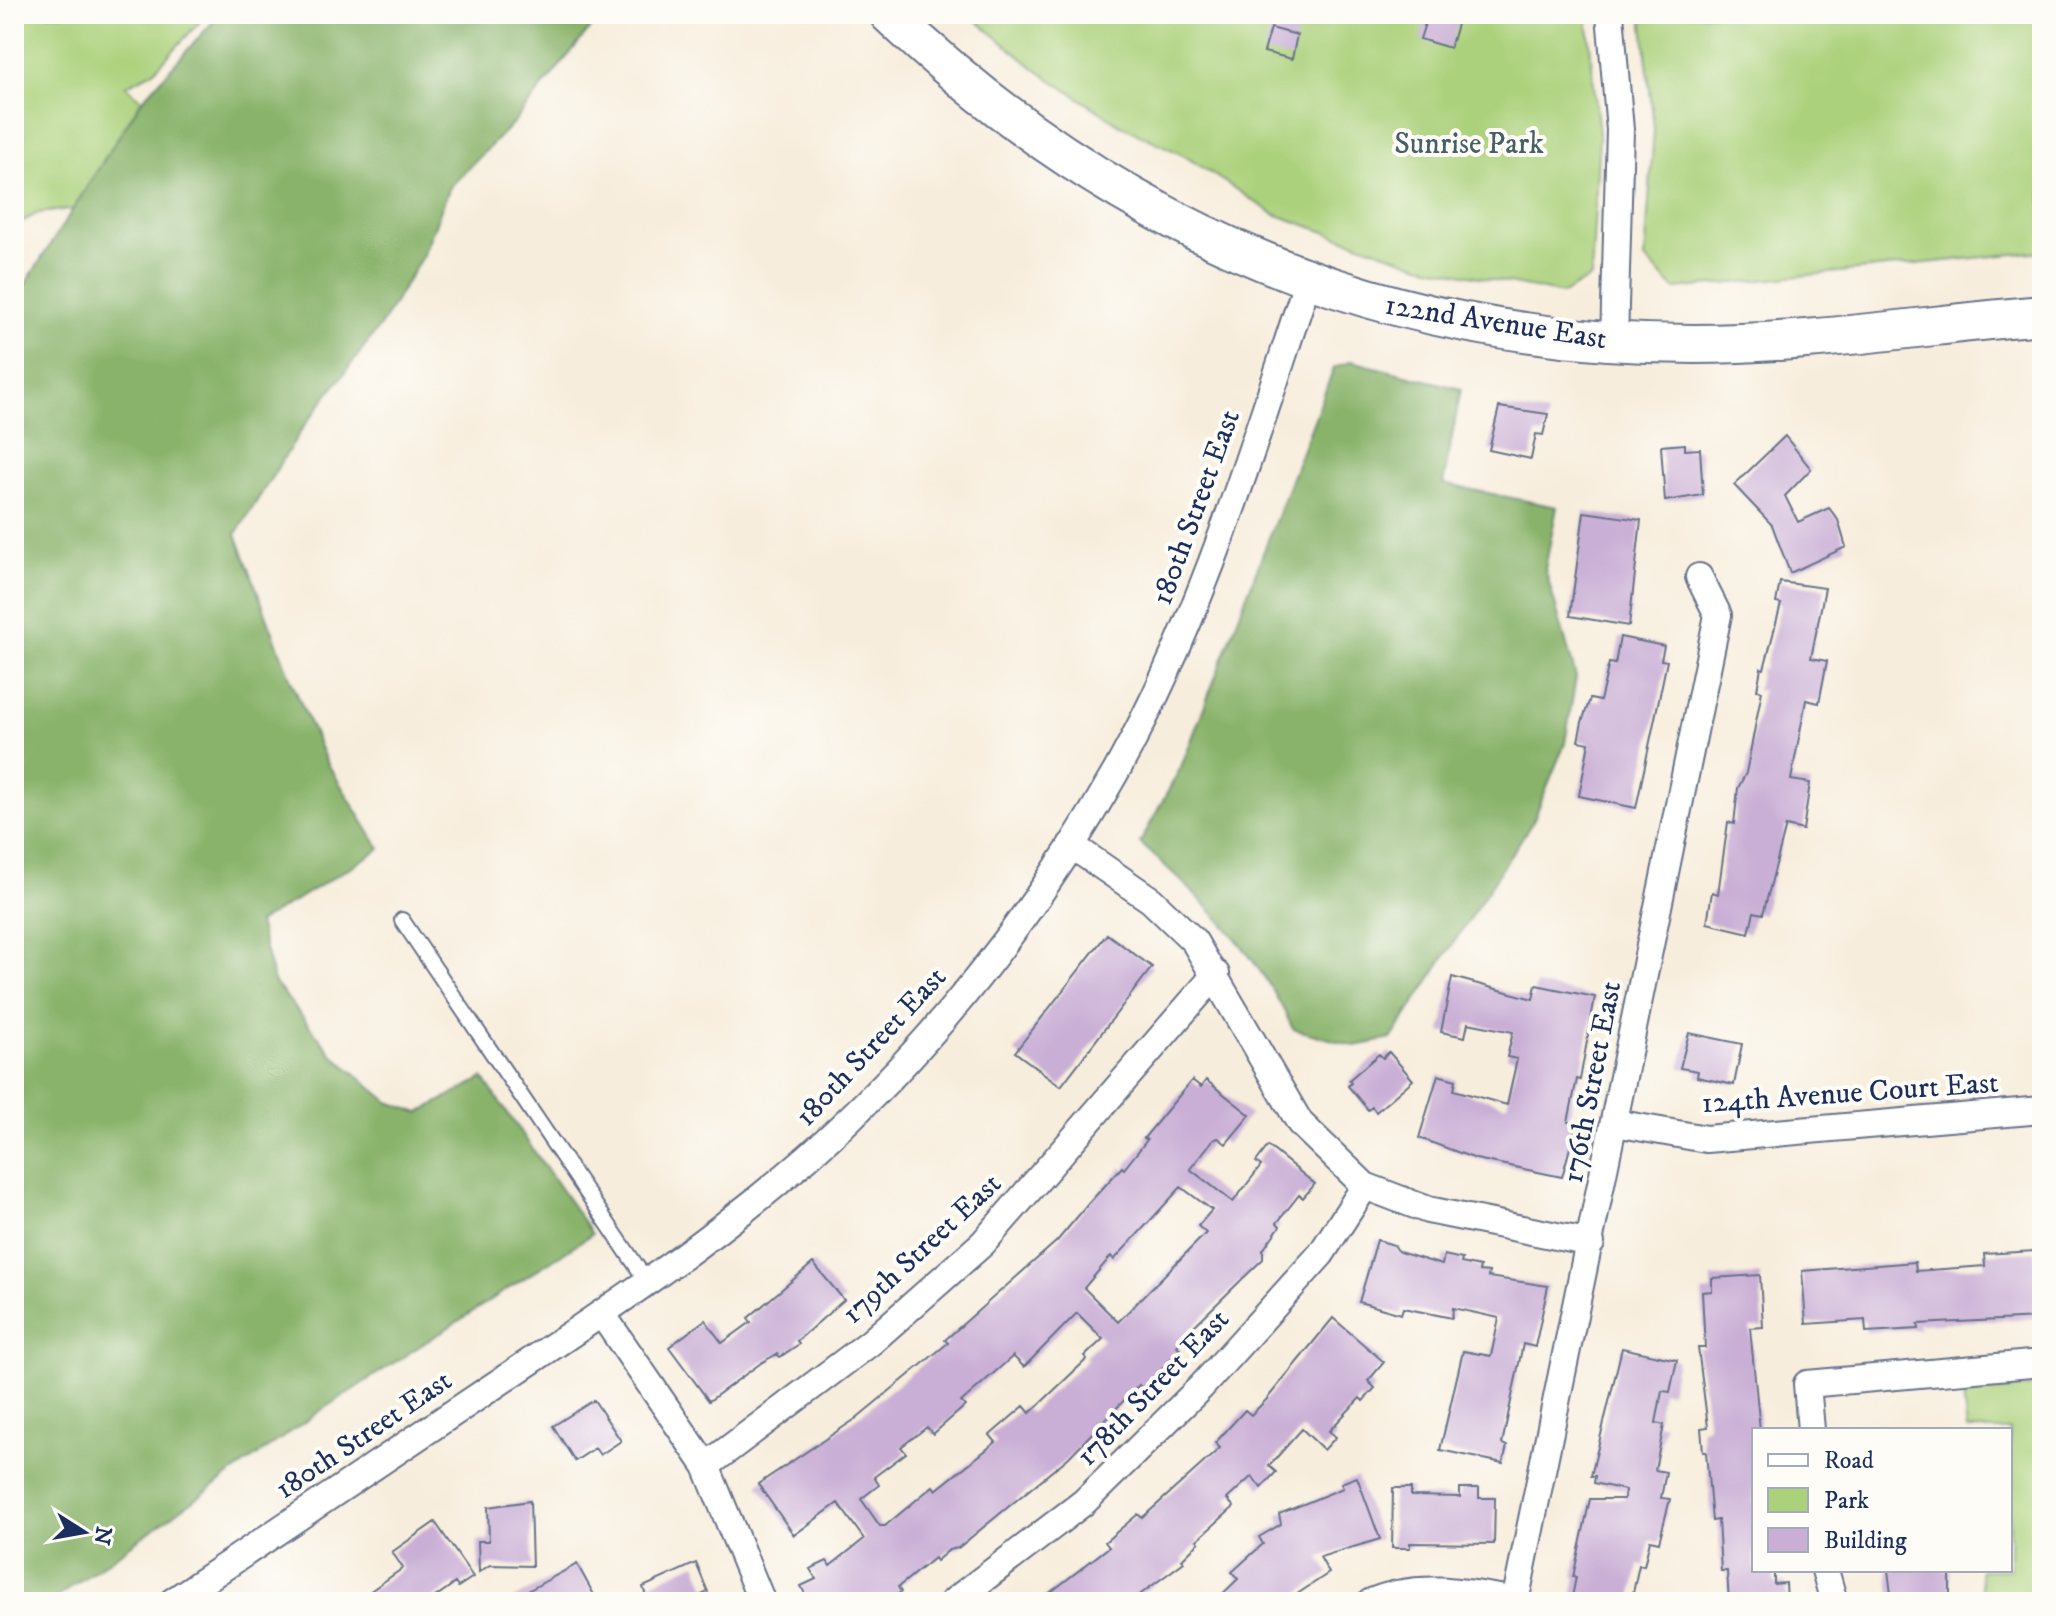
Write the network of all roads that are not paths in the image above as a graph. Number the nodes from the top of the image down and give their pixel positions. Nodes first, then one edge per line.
1 (889, 14) edge
2 (1610, 14) edge
3 (1308, 280) junction
4 (2042, 315) edge
5 (1614, 341) junction
6 (1699, 577) dead end
7 (1071, 845) junction
8 (402, 920) dead end
9 (1216, 974) junction
10 (2042, 1110) edge
11 (1615, 1123) junction
12 (1365, 1186) junction
13 (1591, 1243) junction
14 (648, 1283) junction
15 (602, 1314) junction
16 (2042, 1363) edge
17 (1811, 1428) edge
18 (706, 1466) junction
19 (1826, 1572) edge
20 (1515, 1601) edge
21 (172, 1602) edge
22 (762, 1602) edge
23 (953, 1602) edge
24 (1371, 1602) edge
25 (1834, 1602) edge

1 - 3 street, 122nd Avenue East
2 - 5 street
3 - 5 street, 122nd Avenue East
3 - 7 street, 180th Street East
4 - 5 street, 122nd Avenue East
6 - 11 street, 176th Street East
7 - 9 street
7 - 14 street, 180th Street East
8 - 14 lane
9 - 12 street
9 - 18 street, 179th Street East
10 - 11 street, 124th Avenue Court East
11 - 13 street, 176th Street East
12 - 13 street
12 - 23 street, 178th Street East
13 - 20 street, 176th Street East
14 - 15 street, 180th Street East
15 - 18 street
15 - 21 street, 180th Street East
16 - 17 street
18 - 22 street
19 - 25 street
20 - 24 street

